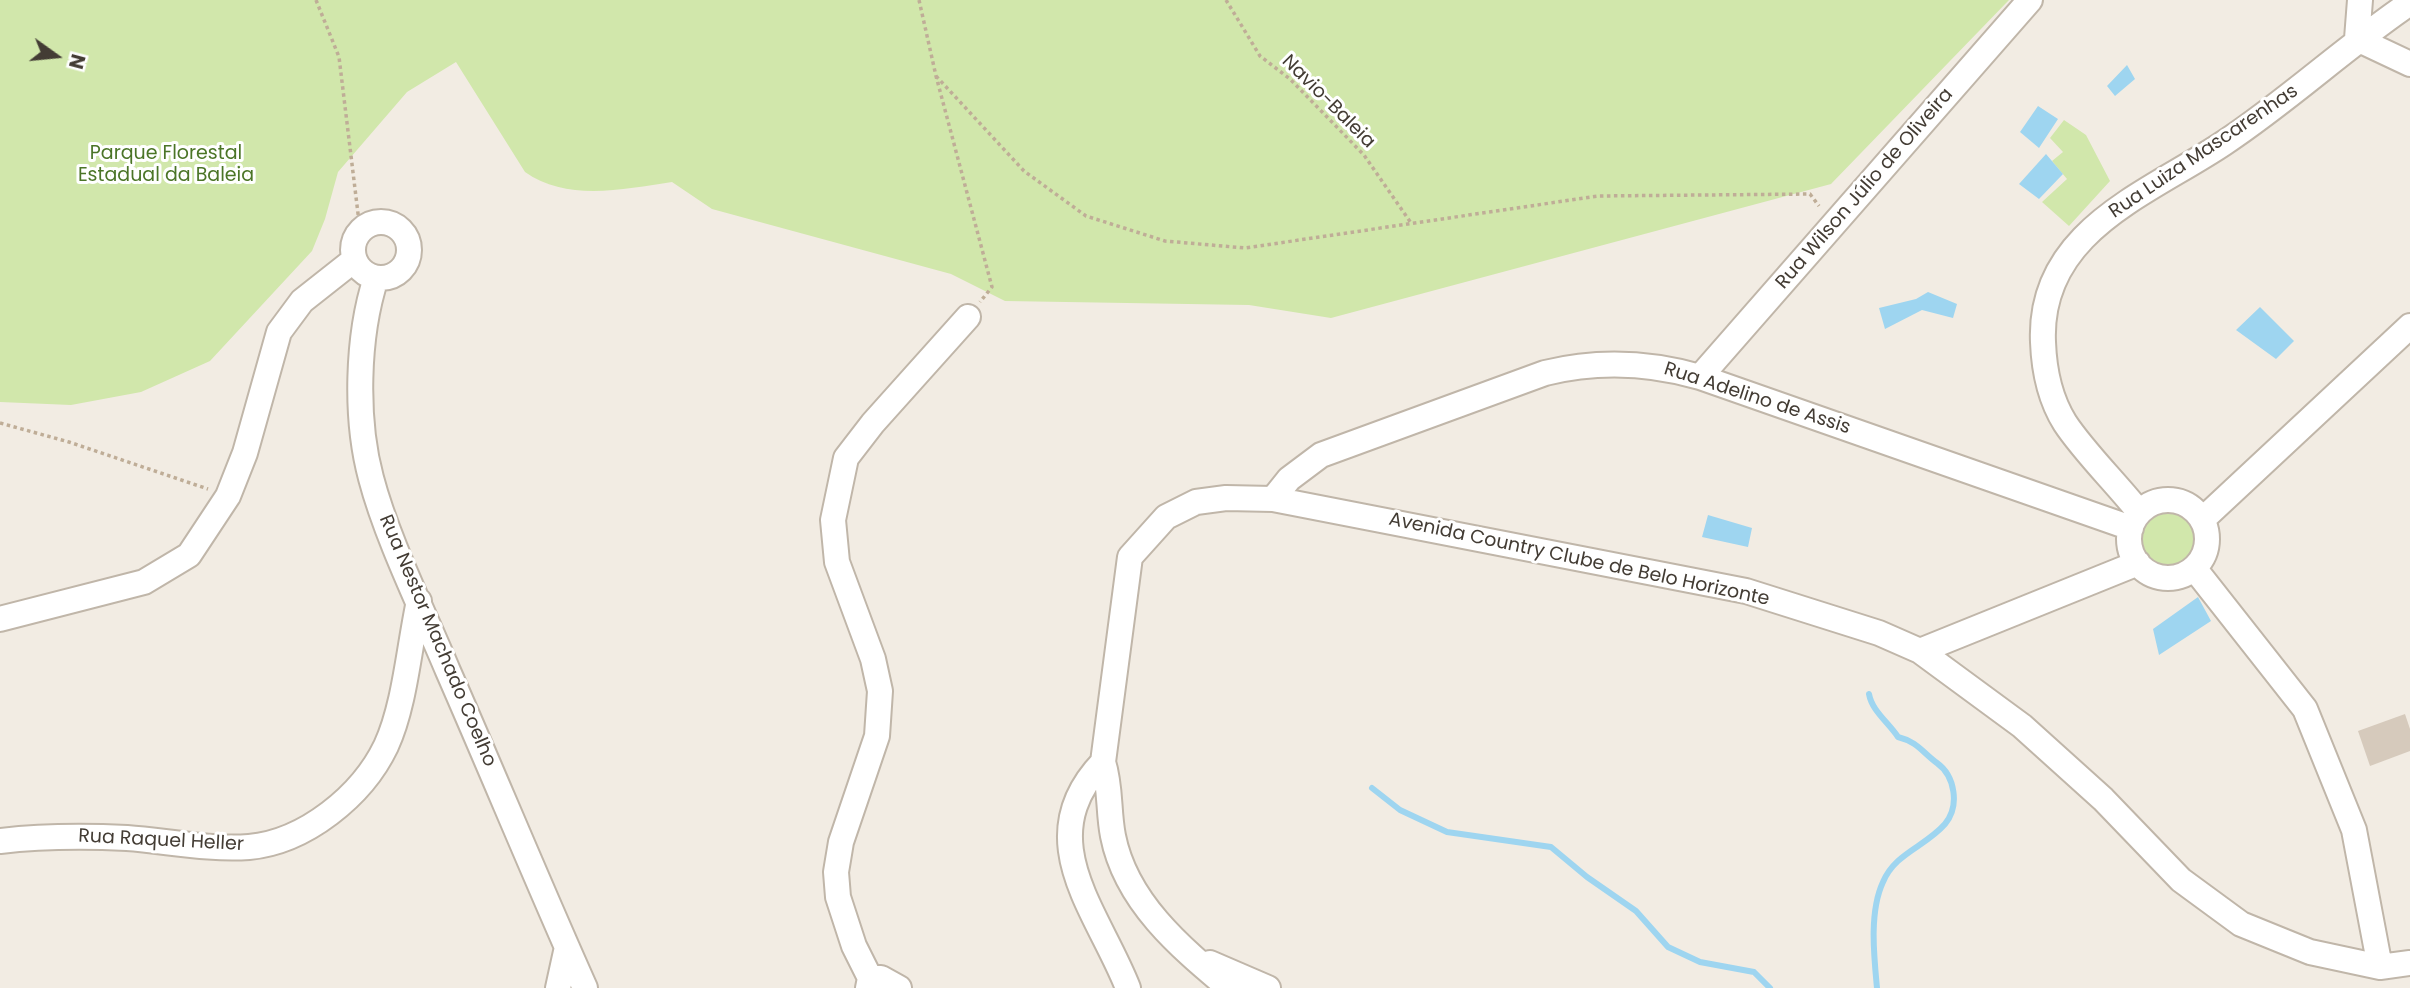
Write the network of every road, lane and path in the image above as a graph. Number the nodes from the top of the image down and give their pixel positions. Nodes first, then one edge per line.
1 (316, 0) edge
2 (919, 0) edge
3 (1226, 0) edge
4 (2030, 0) edge
5 (2360, 0) edge
6 (2410, 4) edge
7 (2357, 39) junction
8 (2410, 64) edge
9 (936, 76) junction
10 (1412, 224) junction
11 (1833, 224) junction
12 (360, 230) junction
13 (354, 260) junction
14 (376, 278) junction
15 (968, 317) joint
16 (2410, 326) edge
17 (1700, 377) junction
18 (0, 423) edge
19 (228, 496) junction
20 (1273, 499) junction
21 (2135, 520) junction
22 (2203, 520) junction
23 (2138, 563) junction
24 (2194, 568) junction
25 (419, 601) junction
26 (0, 619) edge
27 (1920, 651) junction
28 (1103, 762) junction
29 (0, 841) edge
30 (567, 947) junction
31 (1189, 954) junction
32 (2410, 963) edge
33 (2381, 967) junction
34 (869, 983) edge
35 (558, 988) edge
36 (585, 988) edge
37 (899, 988) edge
38 (1128, 988) edge
39 (1229, 988) edge
40 (1268, 988) edge

1 - 12 path
2 - 9 path
3 - 10 path, Navio-Baleia
4 - 11 street, Rua Wilson Júlio de Oliveira
5 - 7 street
6 - 7 street, Rua Luiza Mascarenhas
7 - 8 street
7 - 21 street, Rua Luiza Mascarenhas
9 - 10 path
9 - 15 path
10 - 11 path
11 - 17 street, Rua Wilson Júlio de Oliveira
12 - 13 street
12 - 14 street
13 - 14 street
13 - 19 street
14 - 25 street, Rua Nestor Machado Coelho
15 - 34 street
16 - 22 street
17 - 20 street, Rua Adelino de Assis
17 - 21 street, Rua Adelino de Assis
18 - 19 path
19 - 26 street
20 - 27 street, Avenida Country Clube de Belo Horizonte
20 - 28 street, Avenida Country Clube de Belo Horizonte
21 - 22 street
21 - 23 street
22 - 24 street
23 - 24 street
23 - 27 street
24 - 33 street
25 - 29 street, Rua Raquel Heller
25 - 30 street, Rua Nestor Machado Coelho
27 - 33 street, Avenida Country Clube de Belo Horizonte
28 - 31 street, Avenida Country Clube de Belo Horizonte
28 - 38 street
30 - 35 street
30 - 36 street, Rua Nestor Machado Coelho
31 - 39 street, Avenida Country Clube de Belo Horizonte
31 - 40 street
32 - 33 street, Avenida Country Clube de Belo Horizonte
34 - 37 street

